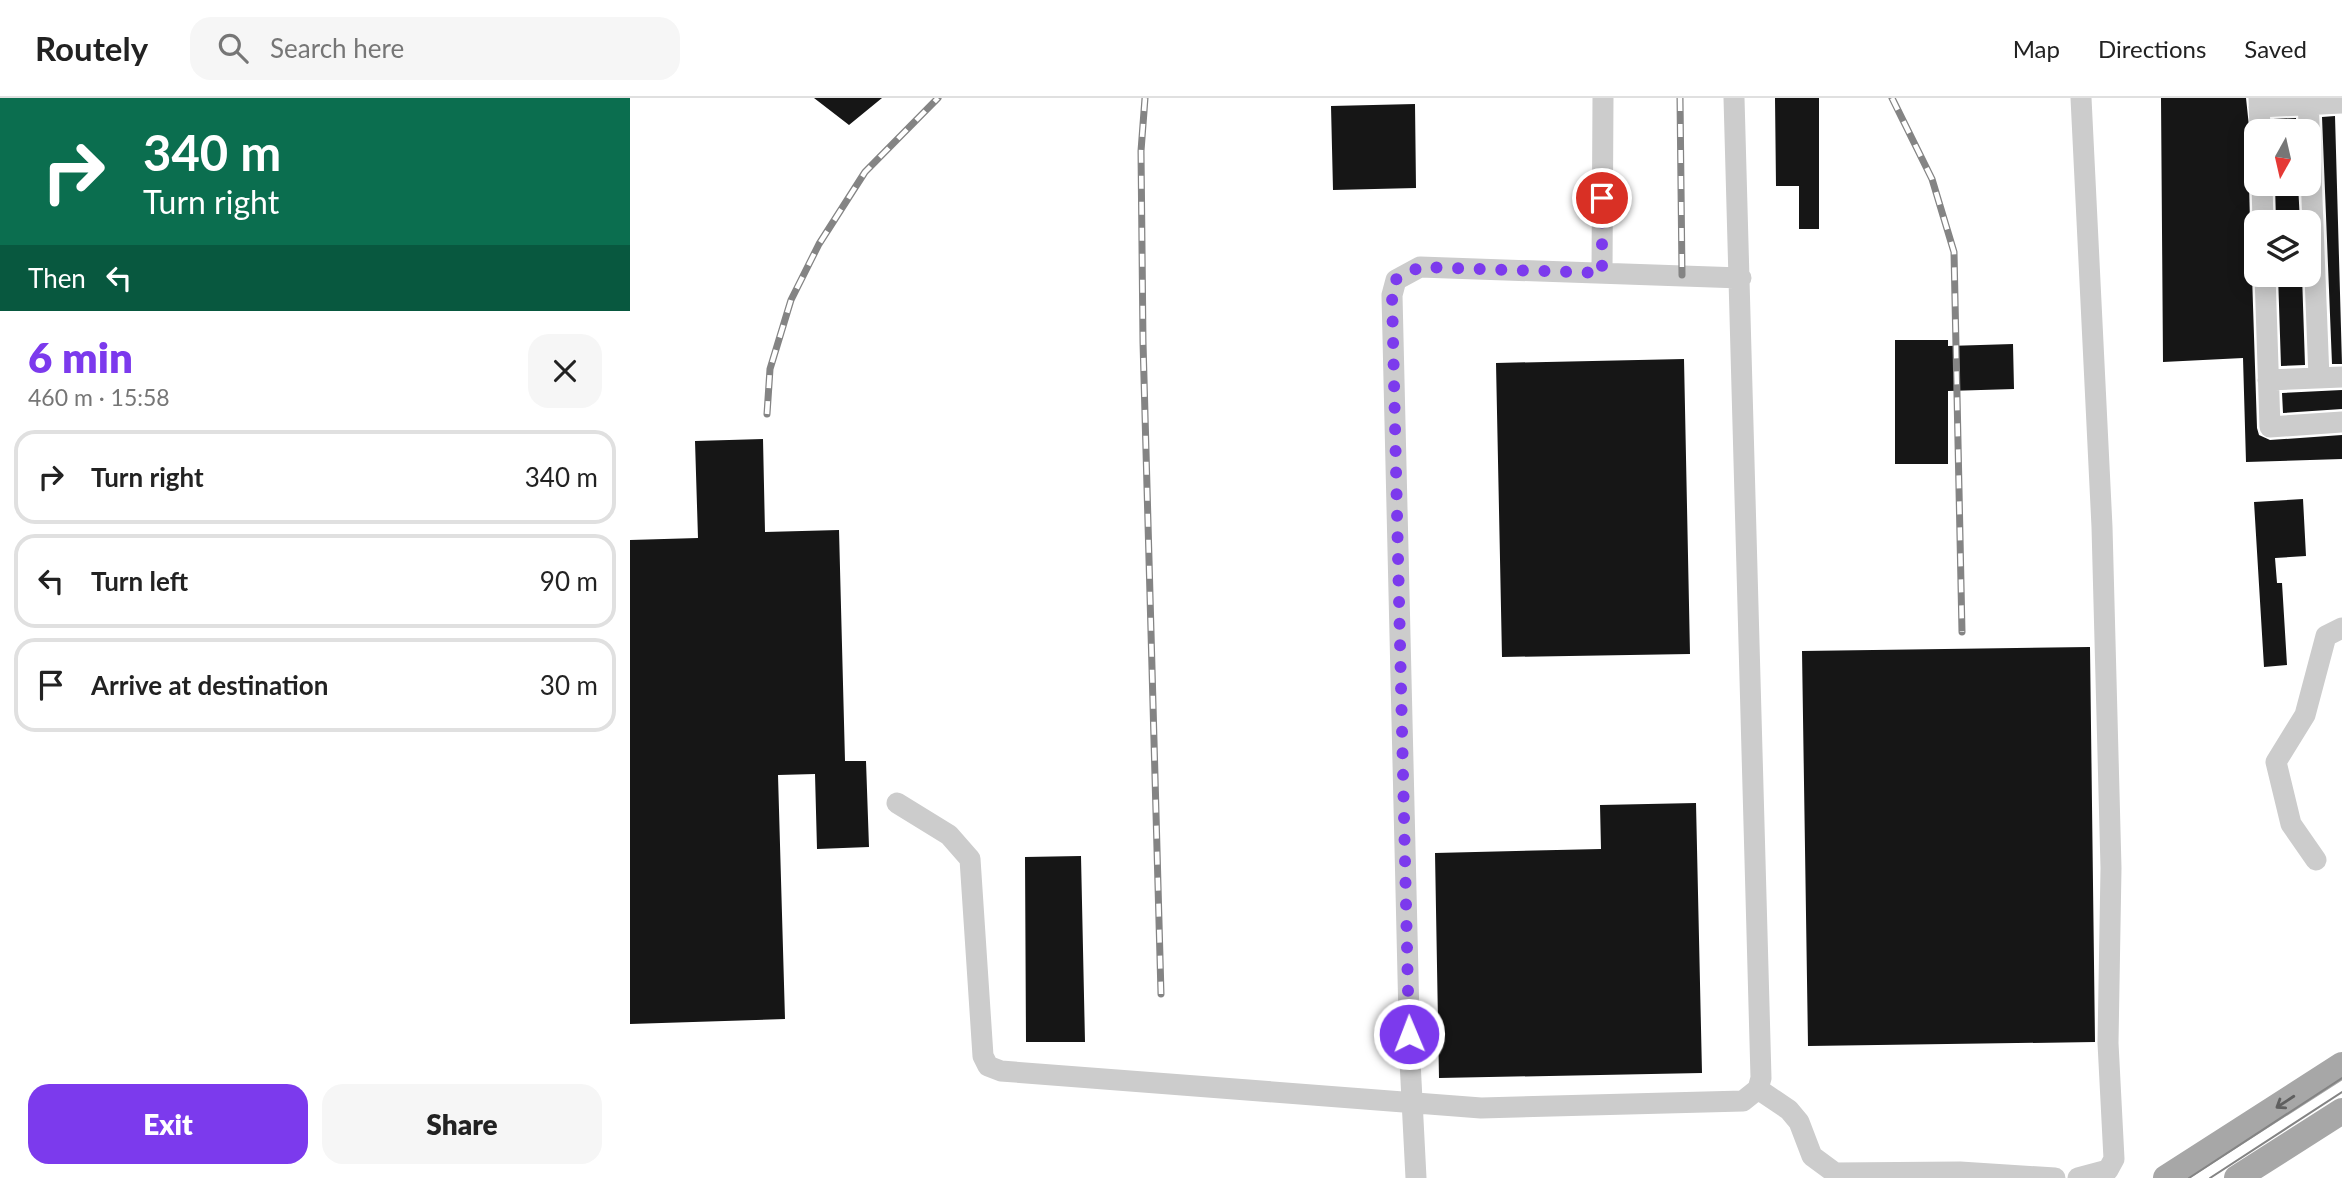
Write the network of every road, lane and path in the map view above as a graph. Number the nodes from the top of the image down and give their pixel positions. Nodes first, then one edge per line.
1 (1603, 98) edge
2 (1734, 98) edge
3 (2081, 98) edge
4 (2308, 101) edge
5 (2259, 103) edge
6 (2342, 103) edge
7 (2342, 110) edge
8 (1602, 273) junction
9 (1741, 278) junction
10 (2265, 287) edge
11 (2342, 377) edge
12 (2319, 378) junction
13 (2268, 380) junction
14 (2342, 422) edge
15 (2342, 628) edge
16 (897, 803) dead end
17 (2316, 860) dead end
18 (2342, 1065) edge
19 (1758, 1089) junction
20 (1412, 1103) junction
21 (2342, 1111) edge
22 (1416, 1178) edge
23 (2056, 1178) edge
24 (2078, 1178) edge
25 (2166, 1178) edge
26 (2236, 1178) edge

1 - 8 lane
2 - 9 lane
3 - 24 lane
4 - 5 lane
4 - 6 lane
4 - 12 lane
6 - 7 lane
8 - 9 lane
8 - 20 lane
9 - 19 lane
10 - 13 lane
11 - 12 lane
12 - 13 lane
13 - 14 lane
15 - 17 lane
16 - 20 lane
18 -> 25 main road
19 - 20 lane
19 - 23 lane
20 - 22 lane
21 - 26 main road

